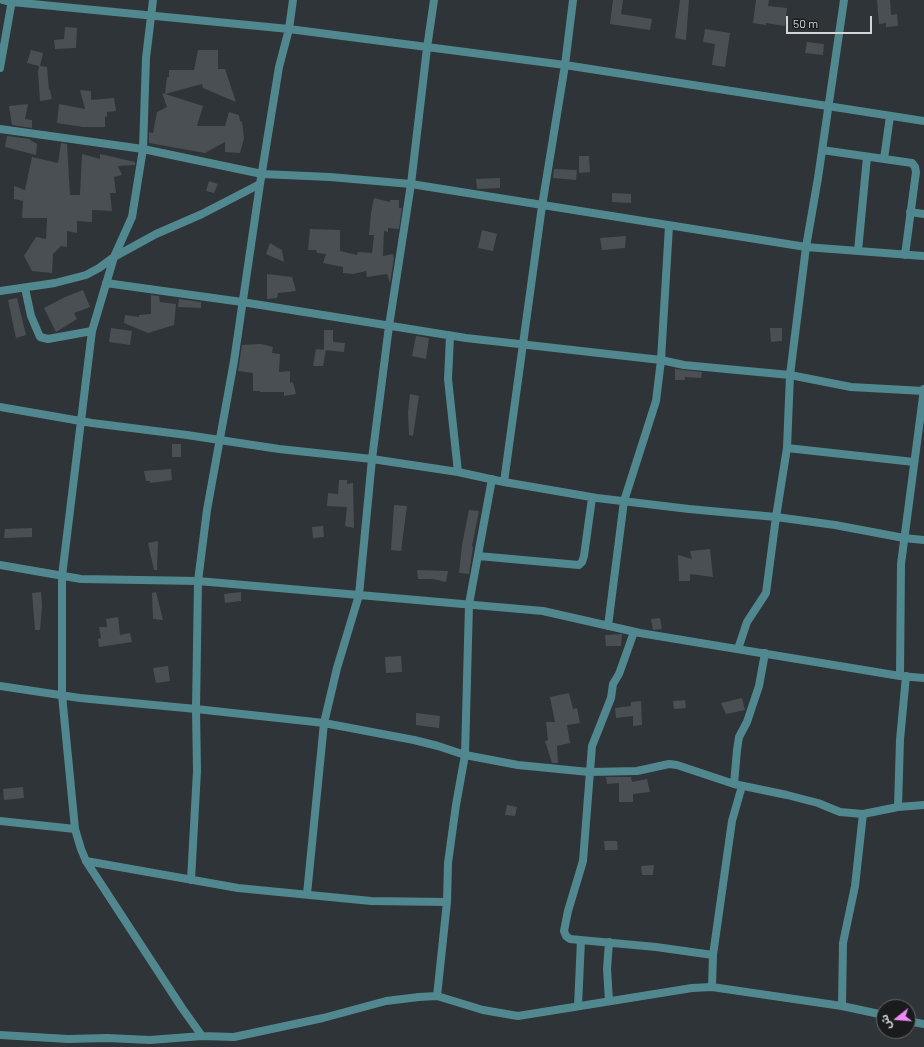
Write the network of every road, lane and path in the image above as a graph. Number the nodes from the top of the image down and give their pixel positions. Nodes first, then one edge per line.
1 (3, 0) edge
2 (154, 0) edge
3 (293, 0) edge
4 (434, 0) edge
5 (573, 0) edge
6 (844, 0) edge
7 (12, 1) edge
8 (152, 16) junction
9 (289, 29) junction
10 (427, 48) junction
11 (565, 66) junction
12 (0, 68) edge
13 (829, 106) junction
14 (890, 116) junction
15 (924, 121) edge
16 (0, 130) edge
17 (143, 149) junction
18 (822, 150) junction
19 (867, 157) junction
20 (884, 159) junction
21 (262, 174) junction
22 (260, 184) junction
23 (411, 184) junction
24 (542, 206) junction
25 (910, 212) junction
26 (924, 214) edge
27 (669, 226) junction
28 (806, 247) junction
29 (858, 251) junction
30 (905, 255) junction
31 (924, 256) edge
32 (114, 257) junction
33 (106, 283) junction
34 (25, 288) junction
35 (0, 291) edge
36 (242, 302) junction
37 (389, 326) junction
38 (92, 332) junction
39 (450, 336) junction
40 (522, 345) junction
41 (661, 360) junction
42 (790, 375) junction
43 (924, 391) edge
44 (0, 408) edge
45 (82, 421) junction
46 (220, 440) junction
47 (787, 448) junction
48 (372, 459) junction
49 (914, 462) junction
50 (458, 472) junction
51 (492, 479) junction
52 (504, 482) junction
53 (592, 498) junction
54 (624, 501) junction
55 (776, 517) junction
56 (904, 538) junction
57 (924, 540) edge
58 (478, 556) junction
59 (0, 565) edge
60 (62, 576) junction
61 (198, 581) junction
62 (359, 595) junction
63 (470, 604) junction
64 (608, 626) junction
65 (634, 632) junction
66 (738, 649) junction
67 (765, 653) junction
68 (903, 676) junction
69 (924, 678) edge
70 (0, 686) edge
71 (62, 695) junction
72 (196, 708) junction
73 (324, 723) junction
74 (465, 754) junction
75 (589, 772) junction
76 (738, 785) junction
77 (924, 805) edge
78 (898, 807) junction
79 (863, 814) junction
80 (0, 821) edge
81 (75, 829) junction
82 (86, 861) junction
83 (191, 880) junction
84 (307, 894) junction
85 (447, 902) junction
86 (581, 940) junction
87 (609, 942) junction
88 (713, 956) junction
89 (712, 987) junction
90 (437, 996) junction
91 (609, 1001) junction
92 (578, 1006) junction
93 (842, 1006) junction
94 (876, 1014) edge
95 (0, 1035) edge
96 (202, 1036) junction

1 - 7 street
2 - 8 street
3 - 9 street
4 - 10 street
5 - 11 street
6 - 13 street
7 - 8 street
7 - 12 street
8 - 9 street
8 - 17 street
9 - 10 street
9 - 21 street
10 - 11 street
10 - 23 street
11 - 13 street
11 - 24 street
13 - 14 street
13 - 18 street
14 - 15 street
14 - 20 street
16 - 17 street
17 - 21 street
17 - 32 street
18 - 19 street
18 - 28 street
19 - 20 street
19 - 29 street
20 - 25 street
21 - 22 street
21 - 23 street
22 - 32 street
22 - 36 street
23 - 24 street
23 - 37 street
24 - 27 street
24 - 40 street
25 - 26 street
25 - 30 street
27 - 28 street
27 - 41 street
28 - 29 street
28 - 42 street
29 - 30 street
30 - 31 street
32 - 33 street
32 - 34 street
33 - 36 street
33 - 38 street
34 - 35 street
34 - 38 street
36 - 37 street
36 - 46 street
37 - 39 street
37 - 48 street
38 - 45 street
39 - 40 street
39 - 50 street
40 - 41 street
40 - 52 street
41 - 42 street
41 - 54 street
42 - 43 street
42 - 47 street
43 - 49 street
44 - 45 street
45 - 46 street
45 - 60 street
46 - 48 street
46 - 61 street
47 - 49 street
47 - 55 street
48 - 50 street
48 - 62 street
49 - 56 street
50 - 51 street
51 - 52 street
51 - 58 street
52 - 53 street
53 - 54 street
53 - 58 street
54 - 55 street
54 - 64 street
55 - 56 street
55 - 66 street
56 - 57 street
56 - 68 street
58 - 63 street
59 - 60 street
60 - 61 street
60 - 71 street
61 - 62 street
61 - 72 street
62 - 63 street
62 - 73 street
63 - 64 street
63 - 74 street
64 - 65 street
65 - 66 street
65 - 75 street
66 - 67 street
67 - 68 street
67 - 76 street
68 - 69 street
68 - 78 street
70 - 71 street
71 - 72 street
71 - 81 street
72 - 73 street
72 - 83 street
73 - 74 street
73 - 84 street
74 - 75 street
74 - 85 street
75 - 76 street
75 - 86 street
76 - 79 street
76 - 88 street
77 - 78 street
78 - 79 street
79 - 93 street
80 - 81 street
81 - 82 street
82 - 83 street
82 - 96 street
83 - 84 street
84 - 85 street
85 - 90 street
86 - 87 street
86 - 92 street
87 - 88 street
87 - 91 street
88 - 89 street
89 - 91 street
89 - 93 street
90 - 92 street
90 - 96 street
91 - 92 street
93 - 94 street
95 - 96 street

